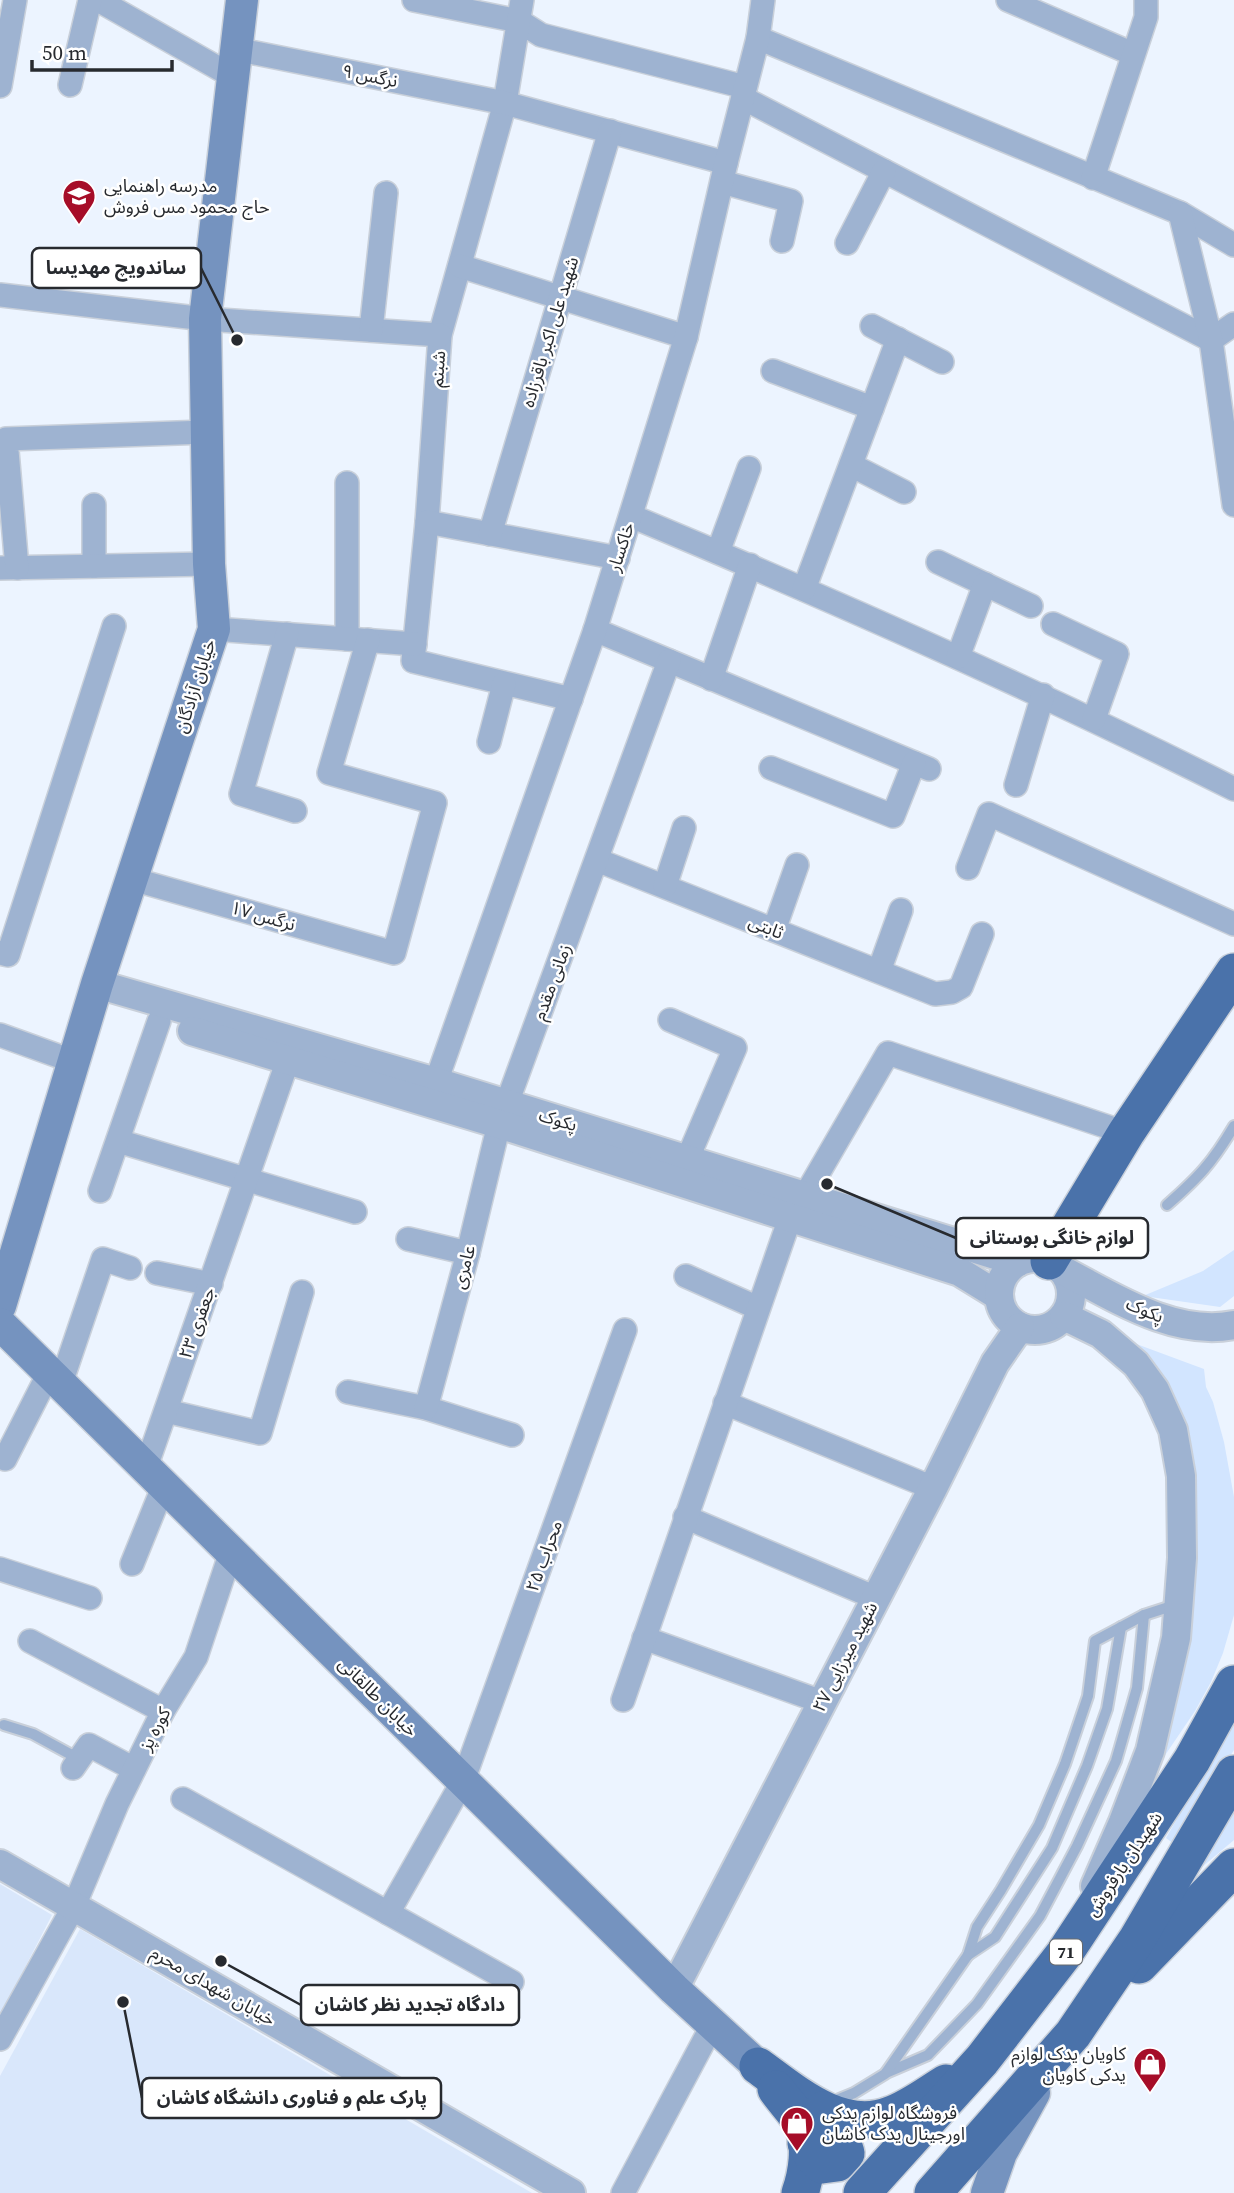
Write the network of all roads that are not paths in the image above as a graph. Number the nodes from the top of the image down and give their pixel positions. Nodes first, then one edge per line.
1 (15, 0) edge
2 (90, 0) edge
3 (97, 0) edge
4 (242, 0) edge
5 (419, 0) edge
6 (763, 0) edge
7 (1008, 0) edge
8 (1146, 0) edge
9 (521, 11) edge
10 (758, 38) junction
11 (1133, 54) junction
12 (234, 62) junction
13 (70, 85) dead end
14 (0, 86) edge
15 (744, 93) junction
16 (505, 103) junction
17 (610, 131) junction
18 (884, 171) junction
19 (724, 172) junction
20 (1093, 178) junction
21 (386, 193) dead end
22 (1180, 214) junction
23 (782, 241) dead end
24 (847, 243) dead end
25 (1234, 245) edge
26 (460, 266) junction
27 (0, 295) edge
28 (561, 296) junction
29 (205, 318) junction
30 (1234, 324) edge
31 (872, 326) dead end
32 (371, 330) junction
33 (440, 335) junction
34 (686, 337) junction
35 (898, 339) junction
36 (1211, 340) junction
37 (942, 362) dead end
38 (773, 372) dead end
39 (872, 408) junction
40 (206, 432) junction
41 (851, 465) junction
42 (749, 468) dead end
43 (5, 479) edge
44 (347, 482) dead end
45 (904, 492) dead end
46 (94, 505) dead end
47 (1234, 505) edge
48 (631, 516) junction
49 (427, 522) junction
50 (490, 534) junction
51 (718, 552) junction
52 (618, 558) junction
53 (938, 562) dead end
54 (209, 564) junction
55 (750, 565) junction
56 (94, 566) junction
57 (9, 568) edge
58 (985, 584) junction
59 (804, 590) junction
60 (1031, 606) dead end
61 (1053, 624) dead end
62 (114, 626) dead end
63 (214, 629) junction
64 (595, 630) junction
65 (287, 634) junction
66 (358, 640) junction
67 (415, 644) junction
68 (958, 657) junction
69 (670, 662) junction
70 (711, 679) junction
71 (504, 684) junction
72 (1044, 695) junction
73 (571, 699) junction
74 (1094, 719) junction
75 (489, 743) dead end
76 (771, 768) dead end
77 (1016, 785) dead end
78 (1234, 789) edge
79 (295, 811) dead end
80 (684, 828) dead end
81 (597, 860) junction
82 (797, 865) dead end
83 (968, 868) dead end
84 (132, 879) junction
85 (665, 887) junction
86 (901, 911) dead end
87 (1234, 923) edge
88 (774, 930) junction
89 (982, 934) dead end
90 (0, 953) edge
91 (879, 971) junction
92 (1234, 972) edge
93 (95, 992) junction
94 (670, 1020) dead end
95 (159, 1021) junction
96 (0, 1035) edge
97 (288, 1060) junction
98 (75, 1062) junction
99 (436, 1082) junction
100 (503, 1114) junction
101 (1234, 1126) edge
102 (1126, 1133) junction
103 (572, 1136) junction
104 (118, 1141) junction
105 (688, 1160) junction
106 (248, 1179) junction
107 (100, 1192) dead end
108 (1167, 1205) dead end
109 (798, 1207) junction
110 (355, 1212) dead end
111 (408, 1238) dead end
112 (468, 1254) junction
113 (1043, 1264) junction
114 (130, 1268) dead end
115 (157, 1273) dead end
116 (686, 1276) dead end
117 (211, 1284) junction
118 (302, 1292) dead end
119 (999, 1296) junction
120 (0, 1306) edge
121 (758, 1308) junction
122 (1064, 1316) junction
123 (0, 1324) edge
124 (1234, 1325) edge
125 (1020, 1327) junction
126 (625, 1330) dead end
127 (56, 1377) junction
128 (348, 1392) dead end
129 (725, 1403) junction
130 (426, 1408) junction
131 (166, 1411) junction
132 (512, 1435) dead end
133 (5, 1459) dead end
134 (155, 1476) junction
135 (933, 1488) junction
136 (685, 1517) junction
137 (231, 1552) junction
138 (132, 1564) dead end
139 (0, 1569) edge
140 (90, 1598) dead end
141 (876, 1598) junction
142 (1178, 1604) junction
143 (1144, 1615) junction
144 (1121, 1627) junction
145 (644, 1638) junction
146 (30, 1641) dead end
147 (1234, 1684) edge
148 (623, 1700) dead end
149 (822, 1702) junction
150 (163, 1711) junction
151 (5, 1725) dead end
152 (76, 1764) joint
153 (134, 1769) junction
154 (1234, 1774) edge
155 (463, 1781) junction
156 (183, 1800) dead end
157 (1052, 1848) junction
158 (1069, 1861) junction
159 (0, 1864) edge
160 (1234, 1867) edge
161 (75, 1906) junction
162 (388, 1913) junction
163 (1064, 1954) junction
164 (968, 1955) junction
165 (512, 1982) dead end
166 (674, 1989) junction
167 (712, 2026) junction
168 (1073, 2034) junction
169 (0, 2039) edge
170 (982, 2060) junction
171 (758, 2066) junction
172 (885, 2074) junction
173 (818, 2107) junction
174 (806, 2143) junction
175 (571, 2193) edge
176 (622, 2193) edge
177 (800, 2193) edge
178 (862, 2193) edge
179 (933, 2193) edge
180 (987, 2193) edge

1 - 14 street
2 - 13 street
3 - 12 street, نرگس ۹
4 - 12 main road, خیابان آزادگان
5 - 9 street
6 - 10 street, خاکسار
7 - 11 street
8 - 11 street
9 - 15 street
9 - 16 street, شبنم
10 - 15 street, خاکسار
10 - 20 street
11 - 20 street
12 - 16 street, نرگس ۹
12 - 29 main road, خیابان آزادگان
15 - 18 street
15 - 19 street, خاکسار
16 - 17 street, نرگس ۹
16 - 26 street, شبنم
17 - 19 street, نرگس ۹
17 - 28 street, شهید علی اکبر باقرزاده
18 - 24 street
18 - 36 street
19 - 23 street, نرگس ۹
19 - 34 street, خاکسار
20 - 22 street
21 - 32 street
22 - 25 street
22 - 36 street
26 - 28 street
26 - 33 street, شبنم
27 - 29 street
28 - 34 street
28 - 50 street, شهید علی اکبر باقرزاده
29 - 32 street
29 - 40 main road, خیابان آزادگان
30 - 36 street
31 - 35 street
32 - 33 street
33 - 49 street, شبنم
34 - 48 street, خاکسار
35 - 37 street
35 - 39 street
36 - 47 street
38 - 39 street
39 - 41 street
40 - 43 street
40 - 54 main road, خیابان آزادگان
41 - 45 street
41 - 59 street
42 - 51 street
43 - 57 street
44 - 66 street
46 - 56 street
48 - 51 street
48 - 52 street, خاکسار
49 - 50 street
49 - 67 street, شبنم
50 - 52 street
51 - 55 street
52 - 64 street, خاکسار
53 - 58 street
54 - 56 street
54 - 63 main road, خیابان آزادگان
55 - 59 street
55 - 70 street
56 - 57 street
58 - 60 street
58 - 68 street
59 - 68 street
61 - 74 street
62 - 90 street
63 - 65 street
63 - 84 main road, خیابان آزادگان
64 - 69 street
64 - 73 street, خاکسار
65 - 66 street
65 - 79 street
66 - 67 street
66 - 84 street, نرگس ۱۷
67 - 71 street
68 - 72 street
69 - 70 street
69 - 81 street, زمانی مقدم
70 - 76 street
71 - 73 street
71 - 75 street
72 - 74 street
72 - 77 street
73 - 99 street, خاکسار
74 - 78 street
80 - 85 street
81 - 85 street, ثابتی
81 - 100 street, زمانی مقدم
82 - 88 street
83 - 87 street
84 - 93 main road, خیابان آزادگان
85 - 88 street, ثابتی
86 - 91 street
88 - 91 street, ثابتی
89 - 91 street, ثابتی
92 - 102 highway
93 - 95 street, پکوک
93 - 98 main road, خیابان آزادگان
93 - 99 street, پکوک
94 - 105 street
95 - 97 street, پکوک
95 - 104 street
96 - 98 street
97 - 100 street, پکوک
97 - 106 street, جعفری ۲۳
98 - 120 main road, خیابان آزادگان
99 - 100 street, پکوک
100 - 103 street, پکوک
100 - 112 street, عامری
101 - 108 lane
102 - 109 street
102 - 113 highway
103 - 105 street, پکوک
103 - 109 street, پکوک
104 - 106 street
104 - 107 street
105 - 109 street, پکوک
106 - 110 street
106 - 117 street, جعفری ۲۳
109 - 113 street, پکوک
109 - 119 street, پکوک
109 - 121 street
111 - 112 street
112 - 130 street, عامری
113 - 119 street
113 - 122 street
113 - 124 street, پکوک
114 - 127 street
115 - 117 street
116 - 121 street
117 - 131 street, جعفری ۲۳
118 - 131 street
119 - 125 street
121 - 129 street
122 - 125 street
122 - 142 street
123 - 127 main road, خیابان طالقانی
125 - 135 street, شهید میرزایی ۲۷
126 - 155 street, محراب ۲۵
127 - 133 street
127 - 134 main road, خیابان طالقانی
128 - 130 street
129 - 135 street
129 - 136 street
130 - 132 street
131 - 134 street, جعفری ۲۳
134 - 137 main road, خیابان طالقانی
134 - 138 street, جعفری ۲۳
135 - 141 street, شهید میرزایی ۲۷
136 - 141 street
136 - 145 street
137 - 150 street, کوره پز
137 - 155 main road, خیابان طالقانی
139 - 140 street
141 - 149 street, شهید میرزایی ۲۷
142 - 143 lane
142 - 163 street
143 - 144 lane
143 - 158 lane
144 - 157 lane
144 - 164 lane
145 - 148 street
145 - 149 street
146 - 150 street
147 - 163 highway, شهیدان بارفروش / 71
149 - 166 street, شهید میرزایی ۲۷
150 - 153 street, کوره پز
151 - 152 lane
152 - 153 street
153 - 161 street, کوره پز
154 - 168 highway
155 - 162 street, محراب ۲۵
155 - 166 main road, خیابان طالقانی
156 - 162 street
157 - 158 lane
157 - 164 lane
158 - 172 lane
159 - 161 street, خیابان شهدای محرم
160 - 168 highway
161 - 169 street, کوره پز
161 - 175 street, خیابان شهدای محرم
162 - 165 street
163 - 170 highway, شهیدان بارفروش / 71
164 - 172 lane
166 - 167 main road, خیابان طالقانی
167 - 171 main road, خیابان طالقانی
167 - 176 street
168 - 179 highway
168 - 180 main road
170 - 173 highway
170 - 178 highway, شهیدان بارفروش / 71
171 - 173 highway
171 - 174 highway
172 - 173 lane
173 - 174 highway
174 - 177 highway

